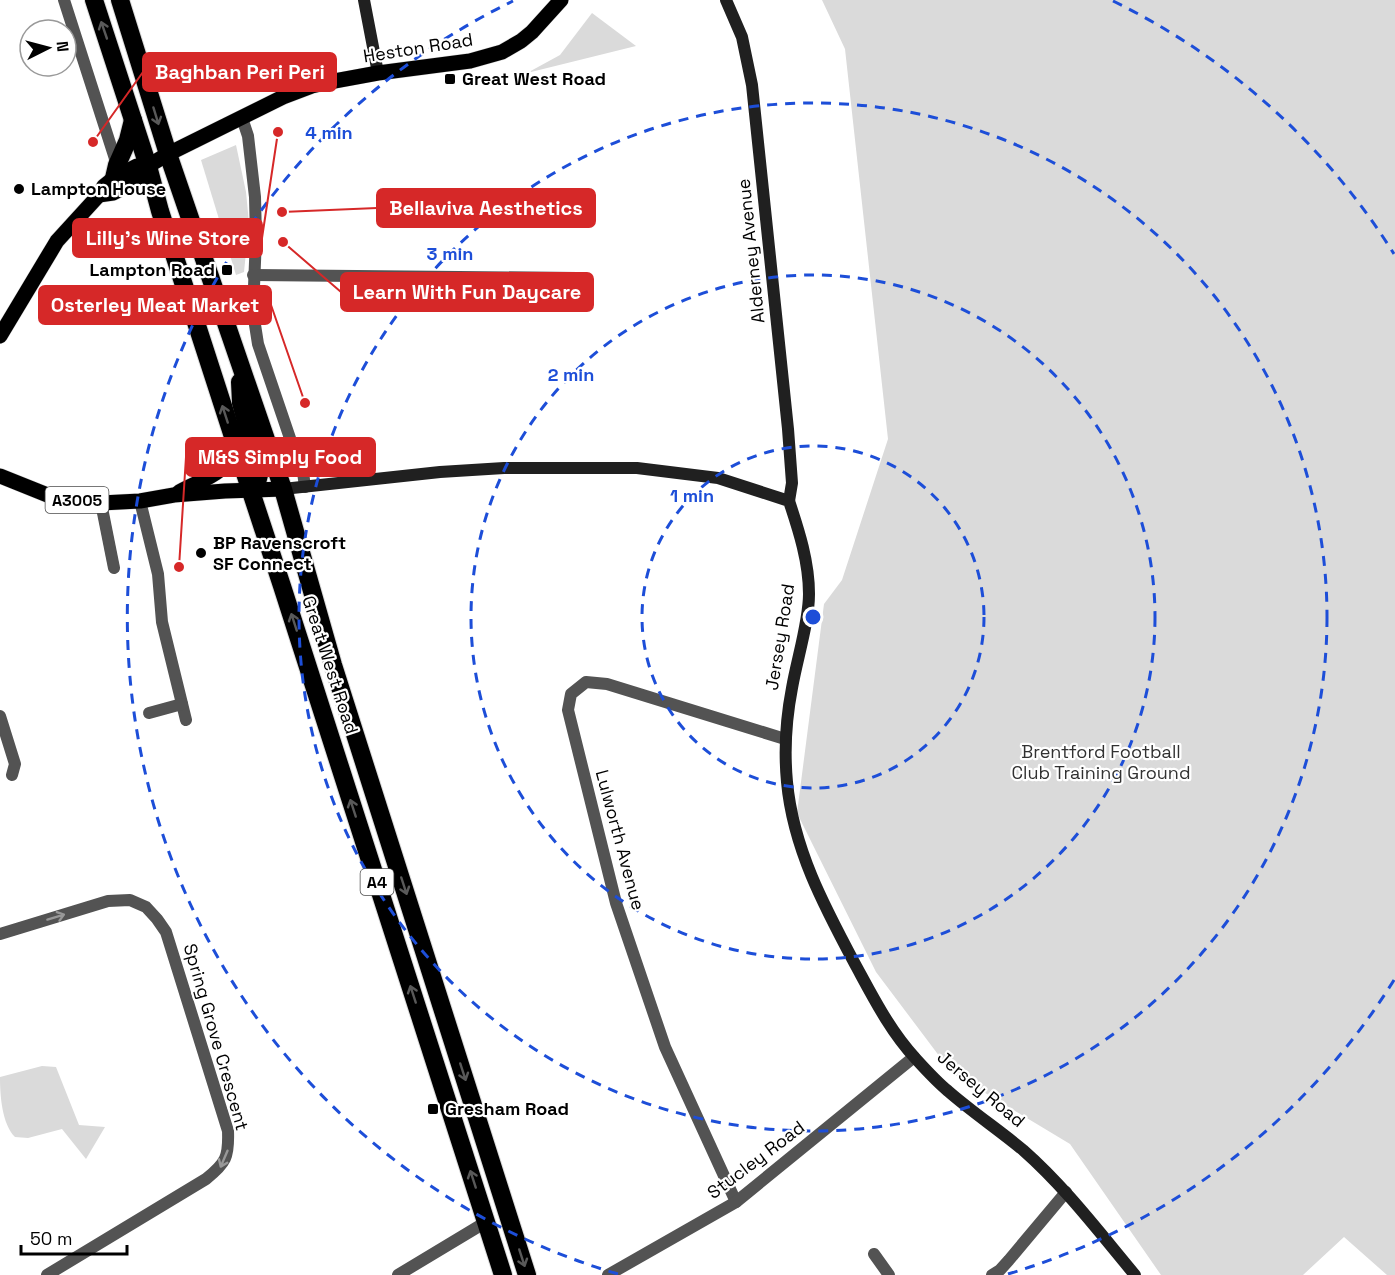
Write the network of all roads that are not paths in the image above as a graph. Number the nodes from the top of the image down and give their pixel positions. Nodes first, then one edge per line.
1 (64, 0) edge
2 (94, 0) edge
3 (120, 0) edge
4 (364, 0) edge
5 (561, 0) edge
6 (726, 0) edge
7 (378, 73) junction
8 (133, 118) junction
9 (242, 118) junction
10 (168, 154) junction
11 (148, 166) junction
12 (115, 171) junction
13 (99, 195) junction
14 (253, 275) junction
15 (578, 278) dead end
16 (0, 336) edge
17 (258, 344) junction
18 (237, 355) junction
19 (236, 446) junction
20 (0, 476) edge
21 (305, 487) junction
22 (283, 489) junction
23 (252, 490) junction
24 (174, 495) junction
25 (140, 501) junction
26 (789, 501) junction
27 (101, 503) junction
28 (114, 568) dead end
29 (182, 704) junction
30 (150, 713) dead end
31 (0, 716) edge
32 (186, 720) dead end
33 (785, 739) junction
34 (12, 775) dead end
35 (0, 934) edge
36 (914, 1057) junction
37 (1066, 1192) junction
38 (736, 1202) junction
39 (486, 1222) junction
40 (874, 1254) dead end
41 (47, 1275) edge
42 (398, 1275) edge
43 (503, 1275) edge
44 (527, 1275) edge
45 (608, 1275) edge
46 (889, 1275) edge
47 (992, 1275) edge
48 (1135, 1275) edge

1 - 12 street
8 -> 2 highway, Great West Road / A4
3 -> 10 highway, Great West Road / A4
4 - 7 street
5 - 7 main road, Heston Road
6 - 26 street, Alderney Avenue
7 - 9 main road, Heston Road
8 - 11 highway, Great West Road / A4
8 - 12 highway
9 - 10 main road, Heston Road
9 - 14 street
10 - 11 main road, Heston Road
10 - 18 highway, Great West Road / A4
11 - 12 main road
11 - 13 main road
19 -> 11 highway, Great West Road / A4
12 - 13 main road
13 - 16 main road
14 - 15 street
14 - 17 street
17 - 18 street
17 - 21 street
18 - 22 highway, Great West Road / A4
18 - 23 highway
19 - 23 highway, Great West Road / A4
19 - 24 main road, A3005
20 - 27 main road, A3005
21 - 22 street
21 - 26 street
22 - 23 main road, A3005
22 -> 44 highway, Great West Road / A4
23 - 24 main road, A3005
39 -> 23 highway, Great West Road / A4
24 - 25 main road, A3005
25 - 27 main road, A3005
25 - 29 street
26 - 33 street, Jersey Road
27 - 28 street
29 - 30 street
29 - 32 street
31 - 34 street
33 - 36 street, Jersey Road
33 - 38 street, Lulworth Avenue
35 -> 41 street, Spring Grove Crescent
36 - 37 street, Jersey Road
36 - 38 street, Stucley Road
37 - 47 street
37 - 48 street, Jersey Road
38 - 45 street, Stucley Road
39 - 42 street
39 - 43 highway, Great West Road / A4
40 - 46 street

